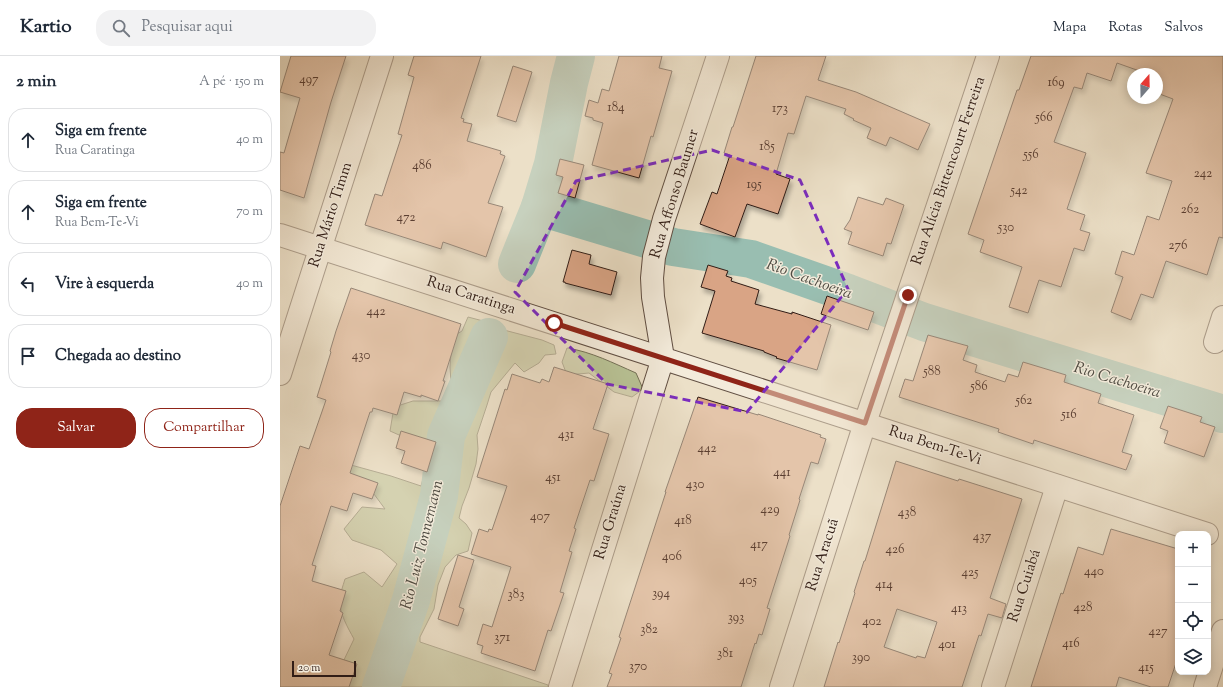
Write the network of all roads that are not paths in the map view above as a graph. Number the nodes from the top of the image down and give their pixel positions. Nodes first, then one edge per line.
1 (382, 56) edge
2 (718, 56) edge
3 (988, 56) edge
4 (280, 234) edge
5 (320, 248) junction
6 (1223, 317) edge
7 (1215, 342) dead end
8 (663, 358) junction
9 (280, 374) edge
10 (865, 423) junction
11 (1057, 486) junction
12 (1198, 531) edge
13 (1211, 535) edge
14 (1223, 539) edge
15 (1223, 631) edge
16 (560, 687) edge
17 (781, 687) edge
18 (993, 687) edge
19 (1205, 687) edge

1 - 5 street, Rua Mário Timm
2 - 8 street, Rua Affonso Baumer
3 - 10 street, Rua Alícia Bittencourt Ferreira
4 - 5 street, Rua Caratinga
5 - 8 street, Rua Caratinga
5 - 9 street, Rua Mário Timm
6 - 7 street
8 - 10 street, Rua Bem-Te-Vi
8 - 16 street, Rua Graúna
10 - 11 street, Rua Bem-Te-Vi
10 - 17 street, Rua Aracuã
11 - 12 street, Rua Bem-Te-Vi
11 - 18 street, Rua Cuiabá
13 - 14 street, Rua Bem-Te-Vi
15 - 19 street

